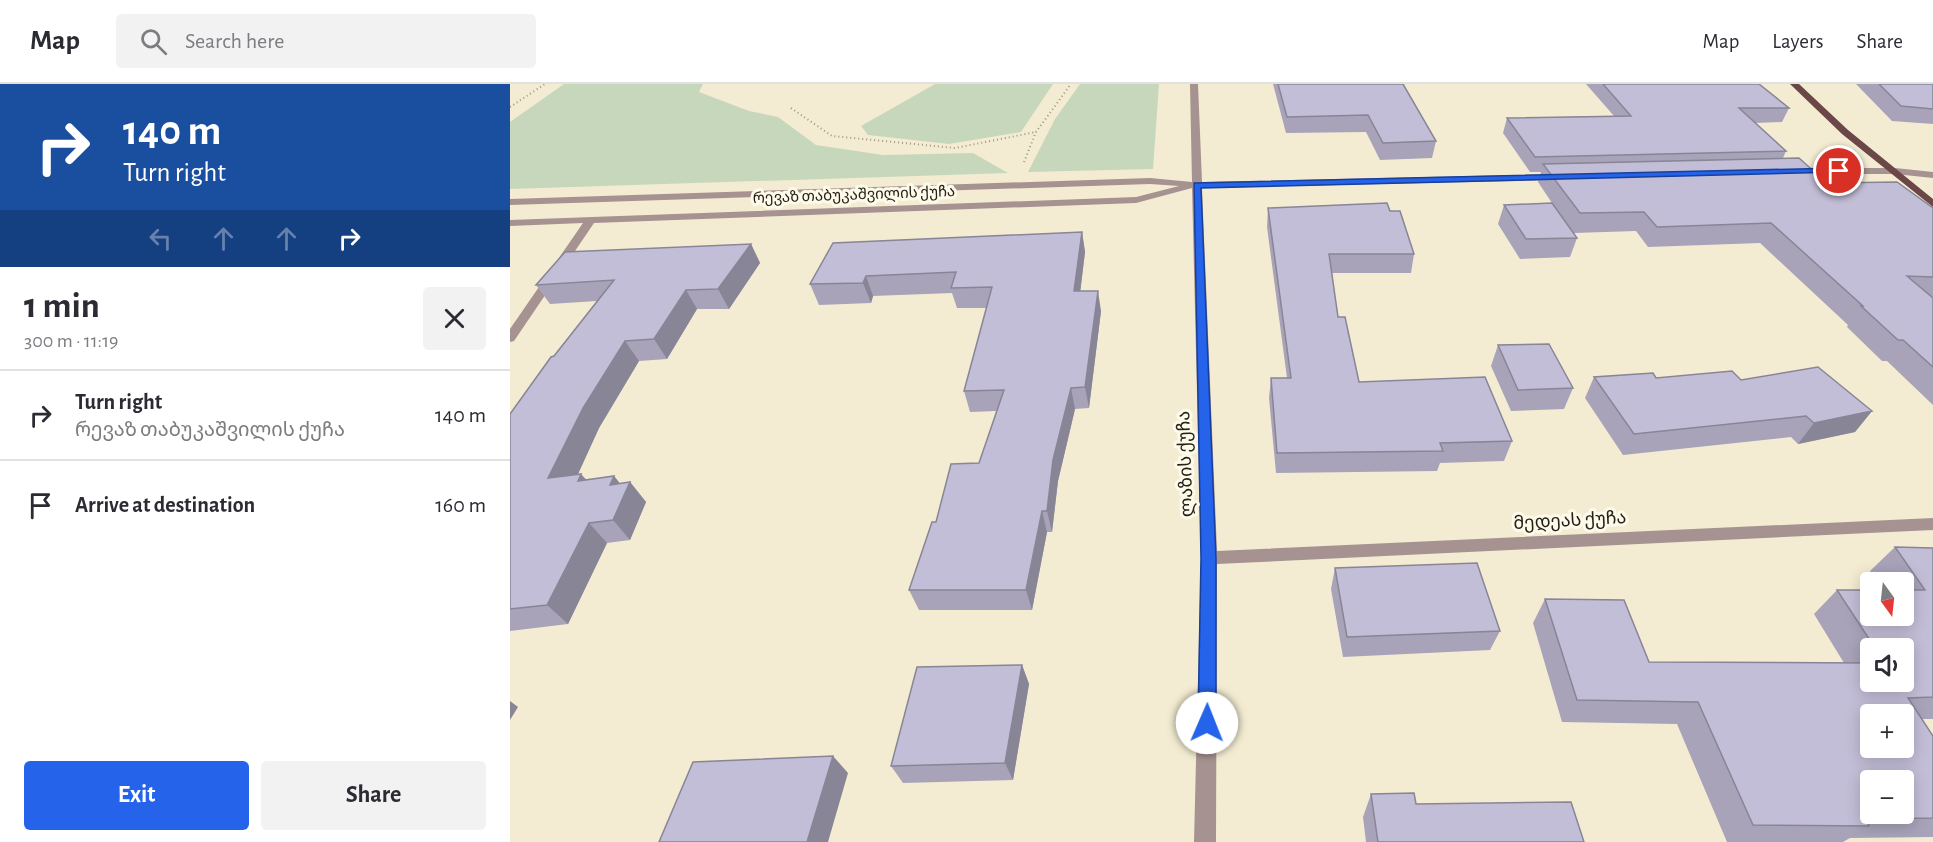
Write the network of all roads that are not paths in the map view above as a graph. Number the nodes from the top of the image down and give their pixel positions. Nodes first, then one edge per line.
1 (1194, 84) edge
2 (1794, 84) edge
3 (1895, 171) junction
4 (1780, 172) edge
5 (1933, 175) edge
6 (1565, 177) edge
7 (1197, 185) junction
8 (510, 202) edge
9 (1933, 204) edge
10 (591, 220) junction
11 (510, 223) edge
12 (510, 338) edge
13 (1933, 524) edge
14 (1209, 558) junction
15 (1205, 842) edge

1 - 7 street, ლაზის ქუჩა
2 - 3 main road
3 - 4 street
3 - 5 street
3 - 9 main road
6 - 7 street, რევაზ თაბუკაშვილის ქუჩა
7 - 8 street, რევაზ თაბუკაშვილის ქუჩა
7 - 10 street, რევაზ თაბუკაშვილის ქუჩა
7 - 14 street, ლაზის ქუჩა
10 - 11 street, რევაზ თაბუკაშვილის ქუჩა
10 - 12 street
13 - 14 street, მედეას ქუჩა
14 - 15 street, ლაზის ქუჩა

